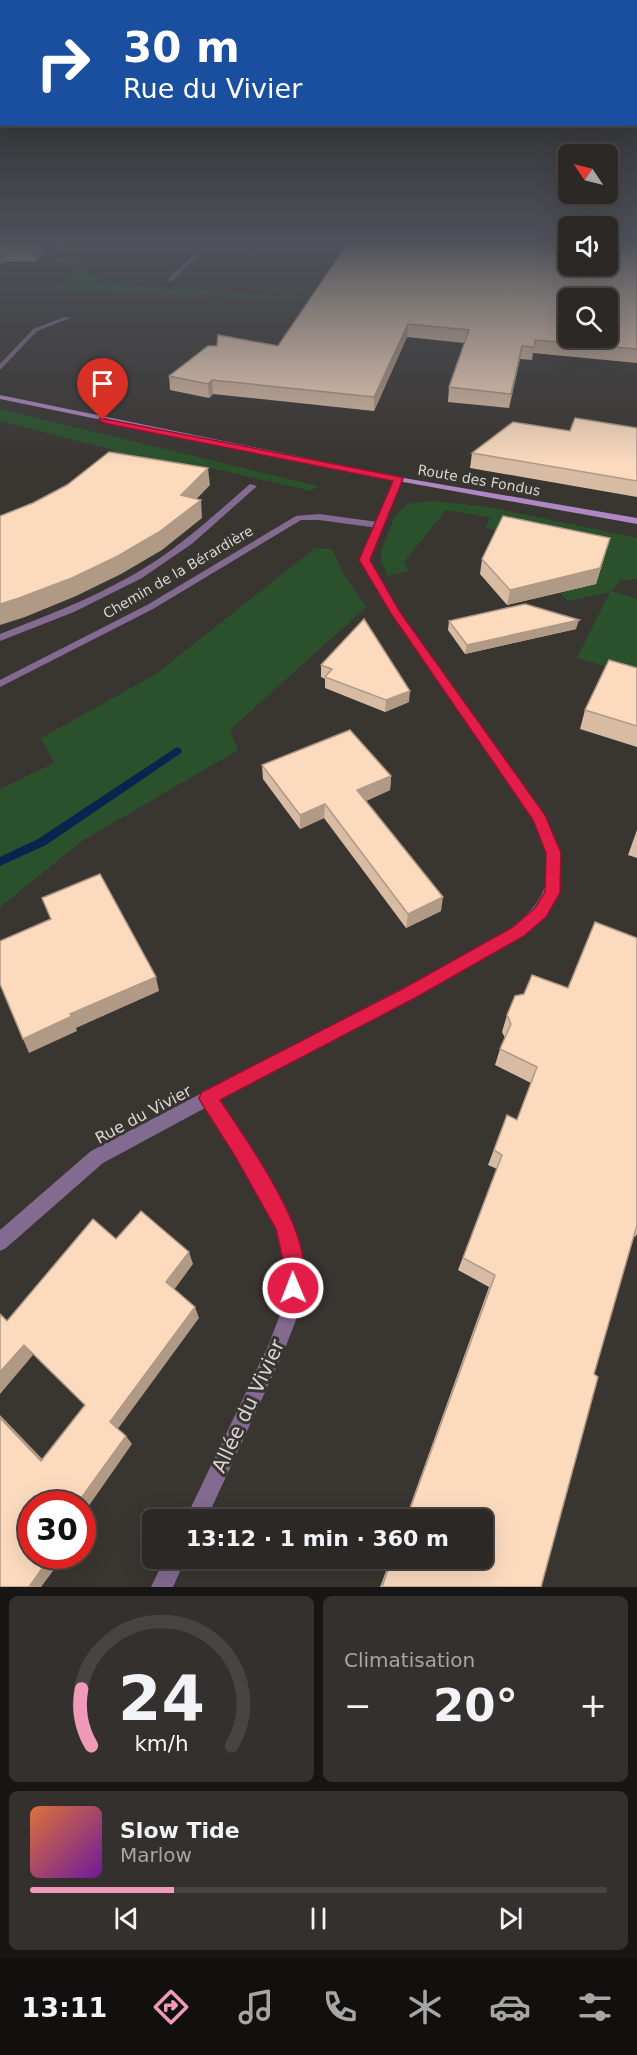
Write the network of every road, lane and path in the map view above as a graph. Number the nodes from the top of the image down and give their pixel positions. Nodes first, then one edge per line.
1 (67, 318) dead end
2 (0, 368) edge
3 (0, 398) edge
4 (398, 479) junction
5 (253, 486) dead end
6 (637, 523) edge
7 (378, 525) junction
8 (0, 638) edge
9 (0, 684) edge
10 (208, 1098) junction
11 (0, 1242) edge
12 (200, 1509) edge
13 (171, 1569) edge
14 (162, 1587) edge

1 - 2 street
3 - 4 street, Route des Fondus
4 - 6 street, Route des Fondus
4 - 7 street, Rue du Vivier
5 - 8 street
7 - 9 street, Chemin de la Bérardière
7 - 10 street, Rue du Vivier
10 - 11 street, Rue du Vivier
10 - 12 street, Allée du Vivier
13 - 14 street

